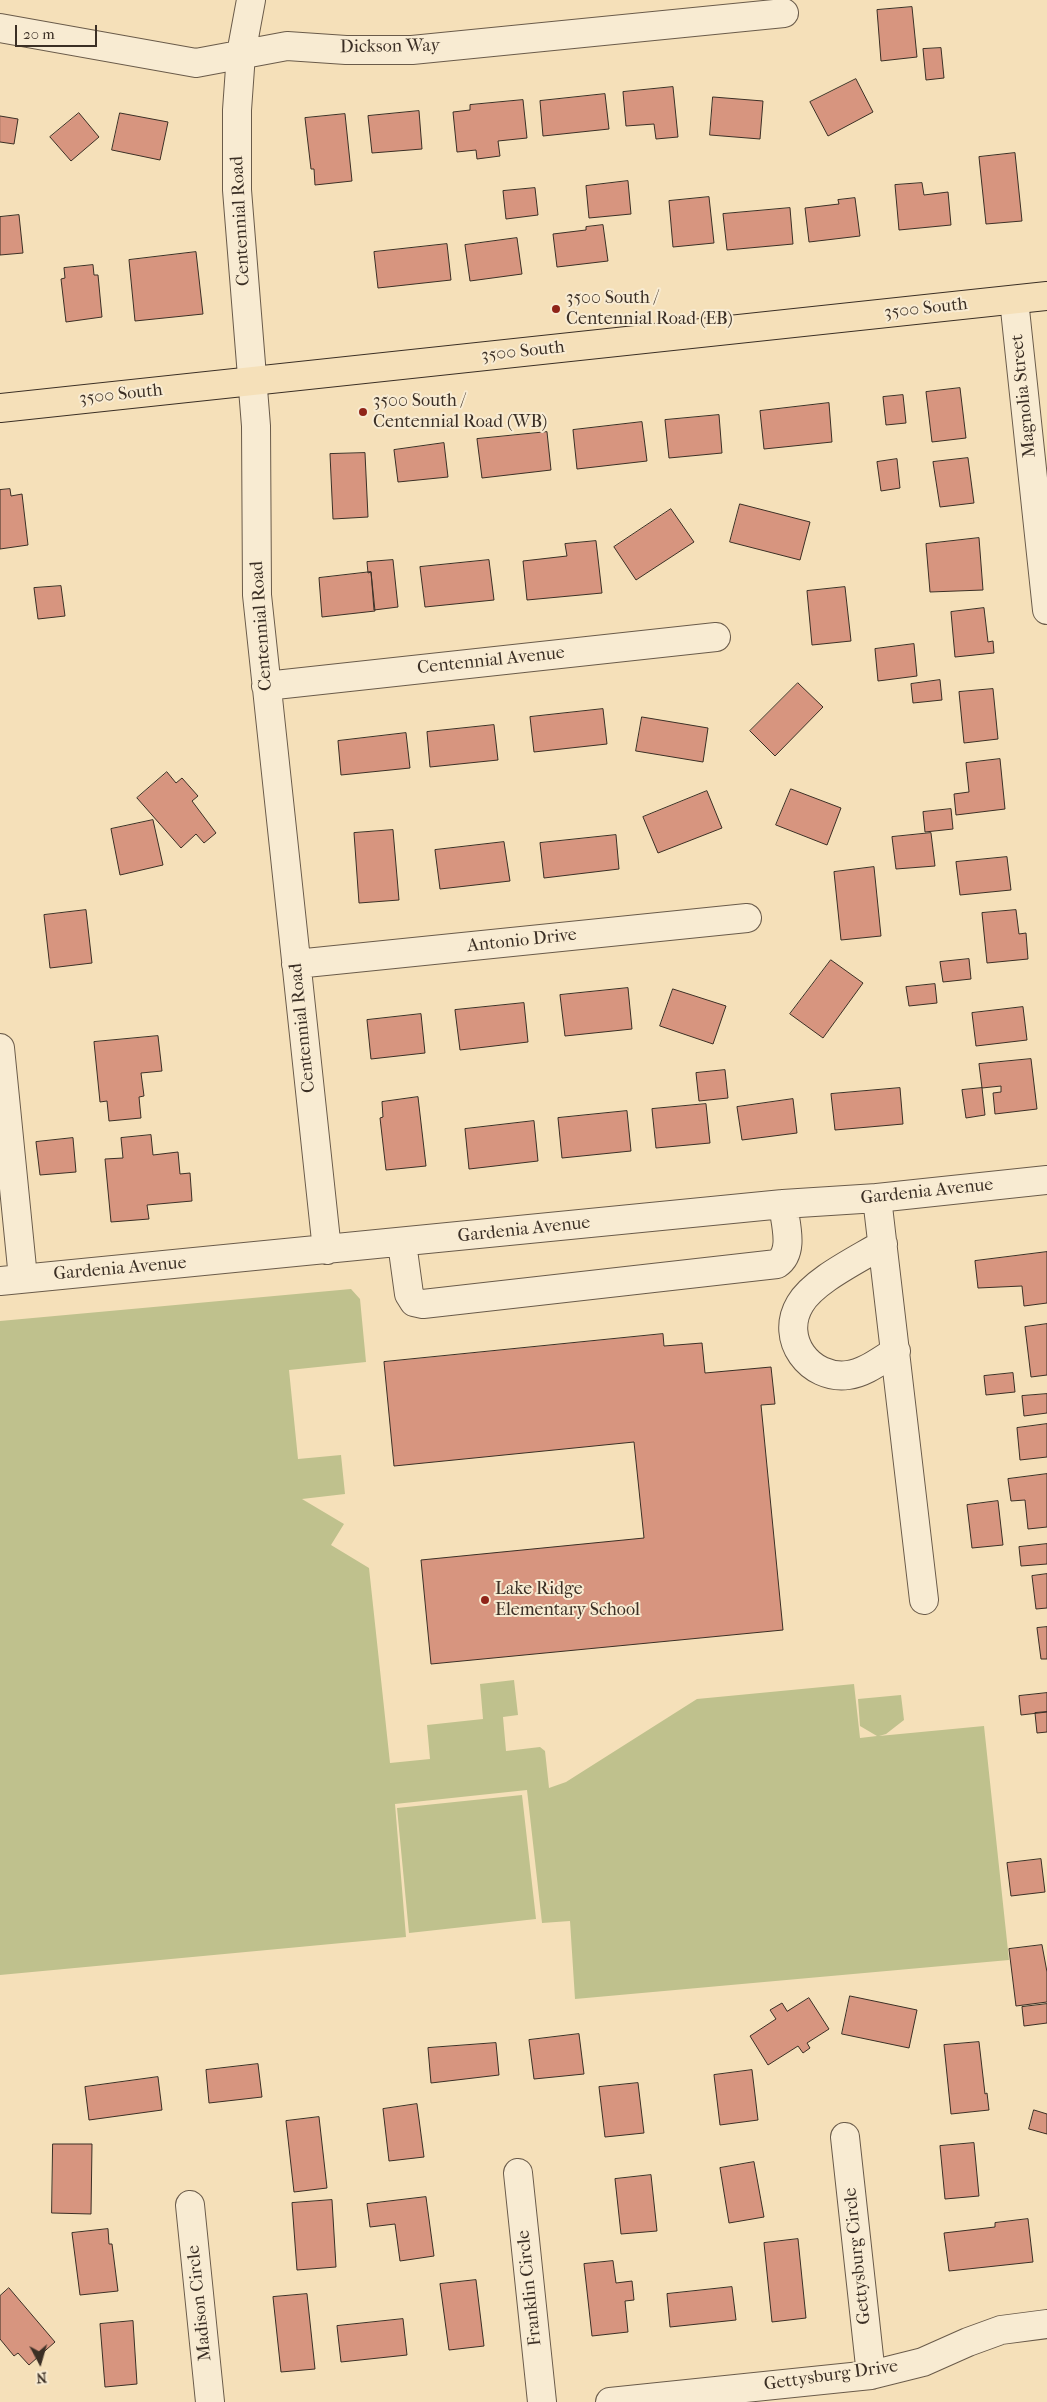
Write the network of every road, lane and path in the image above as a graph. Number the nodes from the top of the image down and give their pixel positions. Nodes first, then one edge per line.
1 (251, 0) edge
2 (784, 13) dead end
3 (0, 28) edge
4 (241, 54) junction
5 (1047, 296) edge
6 (1014, 300) junction
7 (253, 381) junction
8 (0, 408) edge
9 (1047, 610) edge
10 (716, 637) dead end
11 (266, 686) junction
12 (747, 918) dead end
13 (296, 964) junction
14 (0, 1048) edge
15 (1047, 1180) edge
16 (878, 1198) junction
17 (783, 1204) junction
18 (402, 1243) junction
19 (883, 1244) junction
20 (327, 1250) junction
21 (12, 1279) edge
22 (896, 1351) junction
23 (924, 1600) dead end
24 (845, 2137) dead end
25 (518, 2173) dead end
26 (190, 2205) dead end
27 (1047, 2324) edge
28 (871, 2374) junction
29 (210, 2402) edge
30 (542, 2402) edge
31 (610, 2402) edge

1 - 4 street, Centennial Road
2 - 4 street, Dickson Way
3 - 4 street, Dickson Way
4 - 7 street, Centennial Road
5 - 6 main road, 3500 South
6 - 7 main road, 3500 South
6 - 9 street, Magnolia Street
7 - 8 main road, 3500 South
7 - 11 street, Centennial Road
10 - 11 street, Centennial Avenue
11 - 13 street, Centennial Road
12 - 13 street, Antonio Drive
13 - 20 street, Centennial Road
14 - 21 street
15 - 16 street, Gardenia Avenue
16 - 17 street, Gardenia Avenue
16 - 19 street
17 - 18 street, Gardenia Avenue
17 - 18 street
18 - 20 street, Gardenia Avenue
19 - 22 street
19 - 22 street
20 - 21 street, Gardenia Avenue
22 - 23 street
24 - 28 street, Gettysburg Circle
25 - 30 street, Franklin Circle
26 - 29 street, Madison Circle
27 - 28 street, Gettysburg Drive
28 - 31 street, Gettysburg Drive

